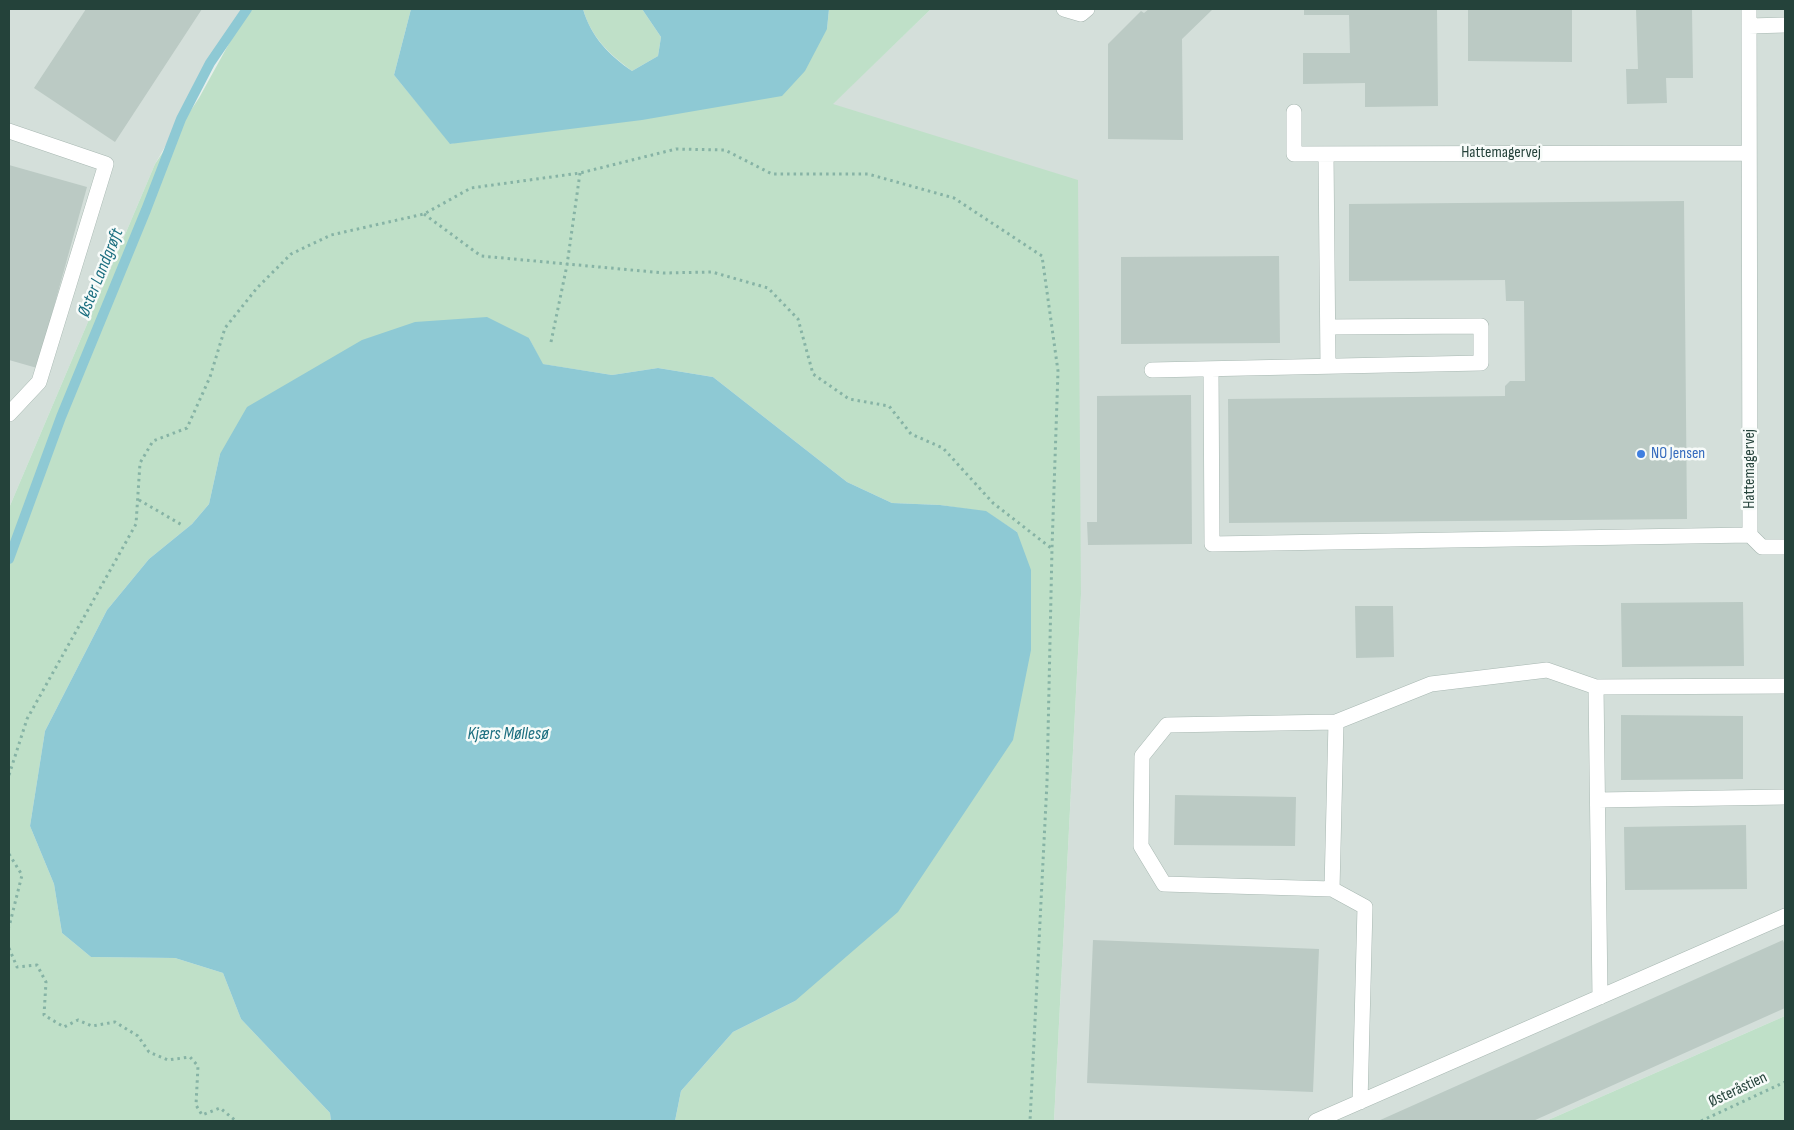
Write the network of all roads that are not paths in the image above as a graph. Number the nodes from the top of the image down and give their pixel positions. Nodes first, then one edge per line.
1 (1064, 9) edge
2 (1087, 9) edge
3 (1749, 9) edge
4 (1785, 25) edge
5 (1749, 26) junction
6 (1294, 112) dead end
7 (9, 130) edge
8 (1749, 153) junction
9 (1326, 154) junction
10 (1328, 327) junction
11 (1328, 366) junction
12 (1211, 369) junction
13 (1152, 370) dead end
14 (9, 414) edge
15 (1750, 535) junction
16 (1785, 547) edge
17 (1785, 686) edge
18 (1596, 687) junction
19 (1336, 722) junction
20 (1785, 797) edge
21 (1598, 800) junction
22 (1332, 889) junction
23 (1785, 916) edge
24 (1600, 997) junction
25 (1360, 1102) junction
26 (1316, 1121) edge

1 - 2 street
3 - 5 street, Hattemagervej
4 - 5 street
5 - 8 street, Hattemagervej
6 - 9 street, Hattemagervej
7 - 14 street
8 - 9 street, Hattemagervej
8 - 15 street, Hattemagervej
9 - 10 street
10 - 11 street
10 - 11 street
11 - 12 street
12 - 13 street
12 - 15 street
15 - 16 street
17 - 18 street
18 - 19 street
18 - 21 street
19 - 22 street
19 - 22 street
20 - 21 street
21 - 24 street
22 - 25 street
23 - 24 street
24 - 25 street
25 - 26 street

